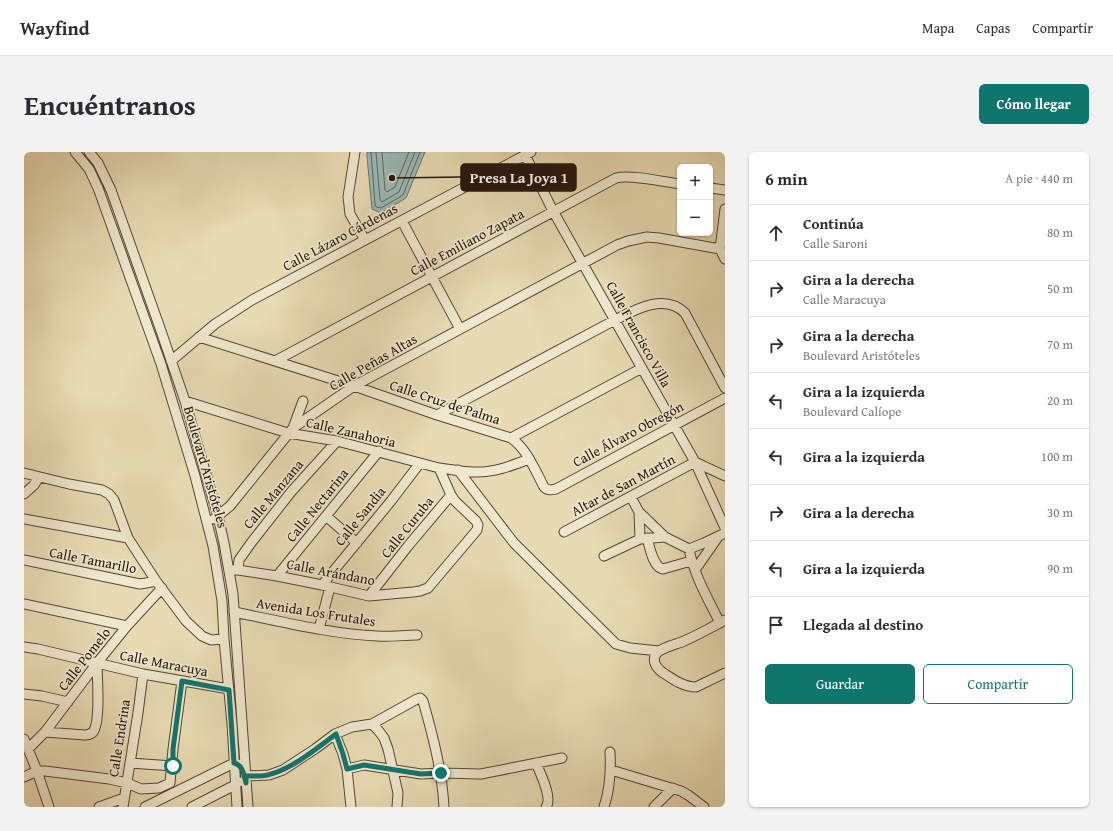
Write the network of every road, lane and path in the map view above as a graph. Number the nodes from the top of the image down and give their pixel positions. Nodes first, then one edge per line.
1 (75, 152) edge
2 (89, 152) edge
3 (355, 152) edge
4 (528, 154) edge
5 (677, 184) edge
6 (713, 188) edge
7 (725, 190) edge
8 (725, 209) edge
9 (553, 211) junction
10 (402, 221) junction
11 (365, 240) junction
12 (720, 249) junction
13 (725, 259) edge
14 (583, 264) junction
15 (432, 276) junction
16 (615, 320) junction
17 (460, 329) junction
18 (199, 337) junction
19 (171, 361) junction
20 (275, 361) junction
21 (642, 368) junction
22 (354, 386) junction
23 (725, 388) edge
24 (725, 398) edge
25 (185, 401) junction
26 (303, 401) dead end
27 (437, 415) junction
28 (674, 426) junction
29 (290, 430) junction
30 (511, 438) junction
31 (337, 441) junction
32 (379, 451) junction
33 (529, 459) junction
34 (695, 462) junction
35 (420, 463) junction
36 (439, 468) junction
37 (458, 470) junction
38 (24, 473) edge
39 (725, 476) edge
40 (39, 477) junction
41 (544, 487) joint
42 (24, 494) edge
43 (451, 495) junction
44 (631, 496) junction
45 (639, 512) junction
46 (218, 516) junction
47 (326, 516) junction
48 (24, 519) edge
49 (208, 523) junction
50 (725, 528) edge
51 (564, 532) dead end
52 (722, 534) edge
53 (665, 537) junction
54 (128, 538) junction
55 (644, 539) junction
56 (357, 543) junction
57 (689, 549) junction
58 (604, 556) dead end
59 (24, 560) edge
60 (691, 561) junction
61 (229, 570) junction
62 (238, 570) junction
63 (695, 570) junction
64 (277, 576) junction
65 (159, 584) junction
66 (326, 586) junction
67 (369, 596) junction
68 (24, 604) edge
69 (234, 612) junction
70 (722, 621) edge
71 (127, 626) junction
72 (319, 629) junction
73 (417, 635) dead end
74 (224, 638) junction
75 (24, 647) edge
76 (660, 651) junction
77 (97, 663) junction
78 (725, 673) edge
79 (143, 674) junction
80 (182, 681) junction
81 (229, 690) junction
82 (24, 694) edge
83 (68, 702) junction
84 (232, 724) junction
85 (372, 724) junction
86 (45, 732) junction
87 (336, 734) junction
88 (24, 739) edge
89 (28, 749) junction
90 (610, 752) dead end
91 (562, 758) dead end
92 (130, 763) junction
93 (234, 763) junction
94 (536, 763) junction
95 (173, 766) junction
96 (222, 768) junction
97 (347, 769) junction
98 (393, 770) junction
99 (611, 770) junction
100 (37, 771) junction
101 (441, 773) junction
102 (24, 777) edge
103 (245, 777) junction
104 (171, 780) junction
105 (127, 783) junction
106 (235, 785) junction
107 (673, 788) junction
108 (171, 794) junction
109 (124, 798) junction
110 (48, 806) edge
111 (98, 807) edge
112 (123, 807) edge
113 (145, 807) edge
114 (192, 807) edge
115 (237, 807) edge
116 (248, 807) edge
117 (351, 807) edge
118 (397, 807) edge
119 (444, 807) edge
120 (546, 807) edge
121 (604, 807) edge
122 (654, 807) edge
123 (704, 807) edge

1 - 49 street, Boulevard Aristóteles
2 - 19 street, Boulevard Aristóteles
3 - 11 street
4 - 9 street, Calle Francisco Villa
4 - 10 street, Calle Lázaro Cárdenas
5 - 9 street, Calle Emiliano Zapata
6 - 7 street
8 - 12 street
9 - 14 street, Calle Francisco Villa
9 - 15 street, Calle Emiliano Zapata
10 - 11 street, Calle Lázaro Cárdenas
10 - 15 street
11 - 18 street, Calle Lázaro Cárdenas
12 - 13 street
12 - 14 street, Calle Peñas Altas
14 - 16 street, Calle Francisco Villa
14 - 17 street, Calle Peñas Altas
15 - 17 street
15 - 20 street, Calle Emiliano Zapata
16 - 21 street, Calle Francisco Villa
16 - 23 street
16 - 27 street
17 - 22 street, Calle Peñas Altas
18 - 19 street, Calle Lázaro Cárdenas
18 - 20 street, Calle Cruz de Palma
19 - 25 street, Boulevard Aristóteles
20 - 22 street, Calle Cruz de Palma
21 - 28 street, Calle Francisco Villa
21 - 30 street
22 - 27 street, Calle Cruz de Palma
22 - 29 street, Calle Peñas Altas
24 - 28 street, Calle Álvaro Obregón
25 - 29 street, Calle Zanahoria
25 - 46 street, Boulevard Aristóteles
26 - 29 street
27 - 30 street, Calle Cruz de Palma
28 - 34 street, Calle Francisco Villa
28 - 41 street, Calle Álvaro Obregón
29 - 31 street, Calle Zanahoria
29 - 46 street, Calle Peñas Altas
30 - 33 street, Calle Cruz de Palma
31 - 32 street, Calle Zanahoria
31 - 62 street, Calle Manzana
32 - 35 street, Calle Zanahoria
32 - 47 street, Calle Nectarina
33 - 37 street, Calle Zanahoria
33 - 41 street, Calle Cruz de Palma
34 - 39 street
34 - 44 street, Altar de San Martín
34 - 50 street, Calle Francisco Villa
35 - 36 street, Calle Zanahoria
35 - 56 street, Calle Sandia
36 - 37 street, Calle Zanahoria
36 - 43 street
37 - 76 street
38 - 40 street
40 - 42 street
40 - 54 street
43 - 67 street, Calle Curuba
43 - 67 street, Calle Arándano
44 - 45 street
44 - 51 street, Altar de San Martín
45 - 53 street
45 - 55 street
46 - 49 street, Calle Peñas Altas
46 - 61 street, Boulevard Aristóteles
47 - 56 street
47 - 64 street, Calle Nectarina
48 - 54 street
49 - 74 street, Boulevard Aristóteles
52 - 57 street
52 - 63 street
53 - 55 street
53 - 57 street
54 - 65 street
55 - 58 street
55 - 60 street
56 - 66 street, Calle Sandia
57 - 60 street
59 - 65 street, Calle Tamarillo
60 - 63 street
61 - 62 street, Calle Arándano
61 - 69 street, Boulevard Aristóteles
62 - 64 street, Calle Arándano
63 - 70 street
64 - 66 street, Calle Arándano
65 - 71 street, Calle Pomelo
65 - 74 street
66 - 67 street, Calle Arándano
66 - 72 street
68 - 71 street
69 - 72 street, Avenida Los Frutales
69 - 103 street, Boulevard Aristóteles
70 - 76 street
71 - 77 street, Calle Pomelo
72 - 73 street, Avenida Los Frutales
74 - 81 street, Boulevard Aristóteles
75 - 77 street, Calle Maracuya
76 - 78 street
77 - 79 street, Calle Maracuya
77 - 83 street, Calle Pomelo
77 - 86 street
79 - 80 street, Calle Maracuya
79 - 92 street, Calle Endrina
80 - 81 street, Calle Maracuya
80 - 95 street
81 - 84 street, Boulevard Aristóteles
82 - 83 street
83 - 86 street, Calle Pomelo
84 - 93 street, Boulevard Aristóteles
84 - 96 street
85 - 87 street
85 - 98 street
85 - 101 street
86 - 89 street, Calle Pomelo
87 - 97 street
87 - 103 street
88 - 89 street
89 - 100 street
90 - 99 street
91 - 94 street
92 - 95 street
92 - 105 street, Calle Endrina
93 - 96 street
93 - 103 street
93 - 106 street, Boulevard Aristóteles
94 - 101 street
94 - 120 street
95 - 104 street
96 - 108 street
97 - 98 street
97 - 117 street
98 - 101 street
98 - 118 street
99 - 107 street
99 - 121 street
100 - 102 street
100 - 105 street
100 - 110 street
101 - 119 street
103 - 106 street
103 - 116 street, Boulevard Aristóteles
104 - 105 street
104 - 108 street
105 - 109 street, Calle Endrina
106 - 114 street
106 - 115 street, Boulevard Aristóteles
107 - 122 street
107 - 123 street
108 - 113 street
109 - 111 street
109 - 112 street, Calle Endrina

